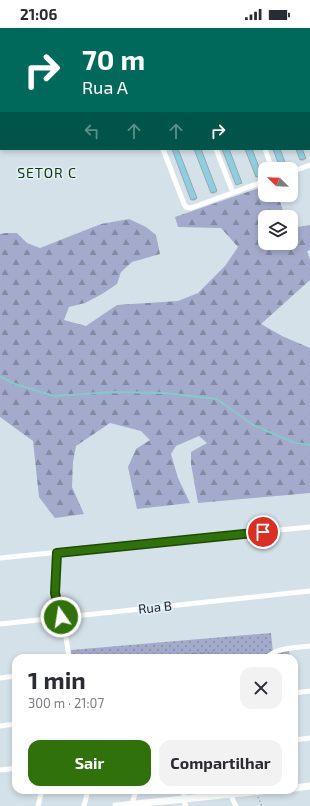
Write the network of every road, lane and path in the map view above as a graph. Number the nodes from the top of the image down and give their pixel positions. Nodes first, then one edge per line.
1 (163, 150) edge
2 (216, 150) edge
3 (264, 150) edge
4 (269, 162) edge
5 (310, 165) edge
6 (298, 169) edge
7 (258, 184) edge
8 (233, 193) junction
9 (310, 527) edge
10 (57, 553) junction
11 (0, 558) edge
12 (310, 591) edge
13 (61, 617) junction
14 (0, 624) edge
15 (310, 646) edge
16 (69, 654) edge
17 (193, 654) edge
18 (216, 654) edge
19 (271, 654) edge
20 (12, 676) edge
21 (0, 678) edge
22 (310, 691) edge
23 (298, 692) edge
24 (12, 724) edge
25 (0, 726) edge
26 (310, 738) edge
27 (298, 740) edge
28 (12, 769) edge
29 (0, 770) edge
30 (310, 786) edge
31 (298, 788) edge
32 (41, 794) edge
33 (87, 794) edge
34 (135, 794) edge
35 (222, 794) edge
36 (232, 794) edge
37 (256, 794) edge
38 (184, 803) edge
39 (133, 805) edge
40 (38, 806) edge
41 (84, 806) edge
42 (116, 806) edge
43 (236, 806) edge
44 (262, 806) edge

1 - 8 street
2 - 8 street
3 - 4 street
5 - 6 street
7 - 8 street
9 - 10 street
10 - 11 street
10 - 13 street
12 - 13 street, Rua B
13 - 14 street, Rua B
13 - 16 street
15 - 19 street
17 - 18 path
20 - 21 street
22 - 23 street
24 - 25 street
26 - 27 street
28 - 29 street
30 - 31 street
32 - 40 street
33 - 41 street
34 - 39 street
35 - 38 street
36 - 43 street
37 - 44 path
38 - 39 street
39 - 42 street

